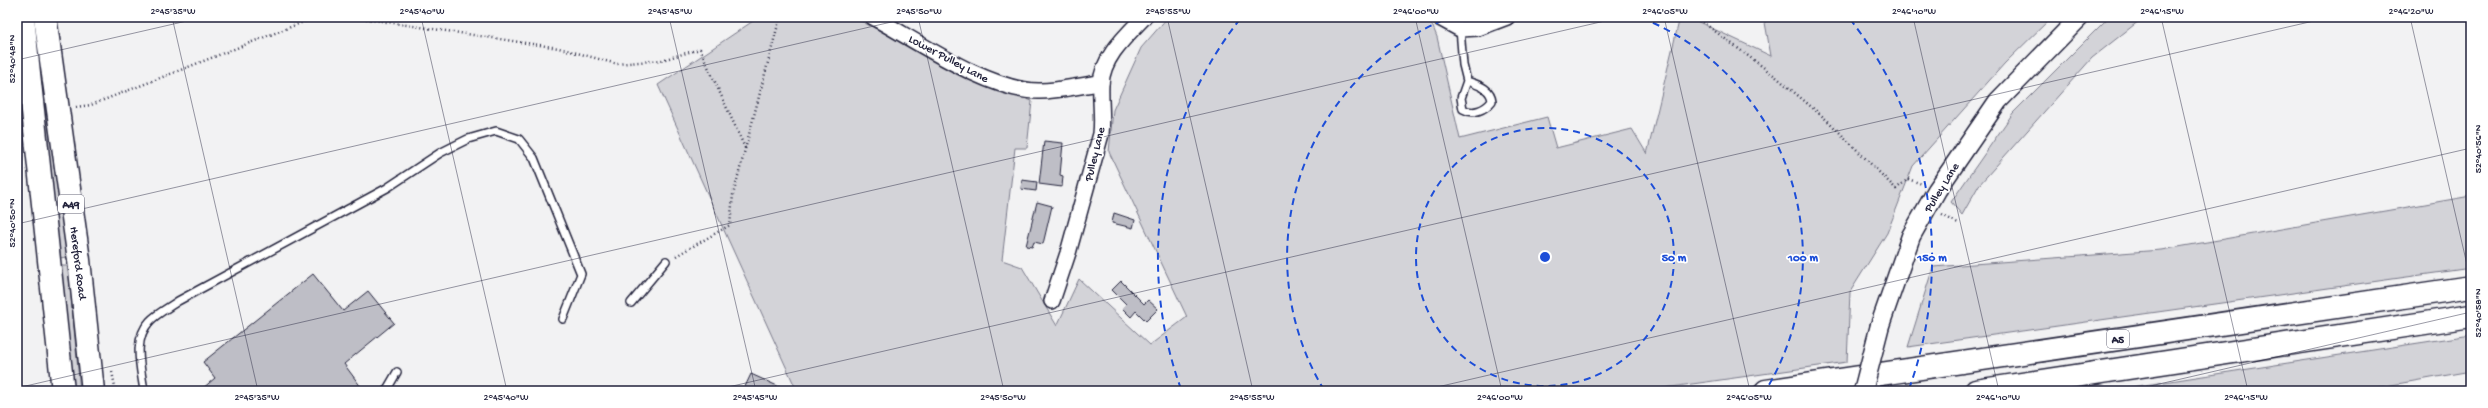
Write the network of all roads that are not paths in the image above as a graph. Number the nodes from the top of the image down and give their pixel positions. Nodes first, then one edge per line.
1 (23, 17) edge
2 (45, 17) edge
3 (873, 17) edge
4 (1144, 17) edge
5 (1438, 17) edge
6 (1508, 17) edge
7 (2080, 17) edge
8 (1460, 29) junction
9 (1467, 81) junction
10 (1101, 83) junction
11 (666, 262) road end
12 (2471, 287) edge
13 (1052, 301) dead end
14 (632, 303) dead end
15 (2471, 316) edge
16 (563, 319) dead end
17 (397, 372) dead end
18 (63, 391) edge
19 (93, 391) edge
20 (144, 391) edge
21 (386, 391) edge
22 (1766, 391) edge
23 (1863, 391) edge
24 (1976, 391) edge

1 - 18 highway, A49
2 - 19 highway, Hereford Road / A49
3 - 10 street, Lower Pulley Lane
4 - 10 street, Pulley Lane
5 - 8 street
6 - 8 street
7 - 23 street, Pulley Lane, bridge
8 - 9 lane
9 - 9 lane
10 - 13 street, Pulley Lane
11 - 14 lane
12 - 22 highway, A5
15 - 24 highway
16 - 20 lane
17 - 21 lane

